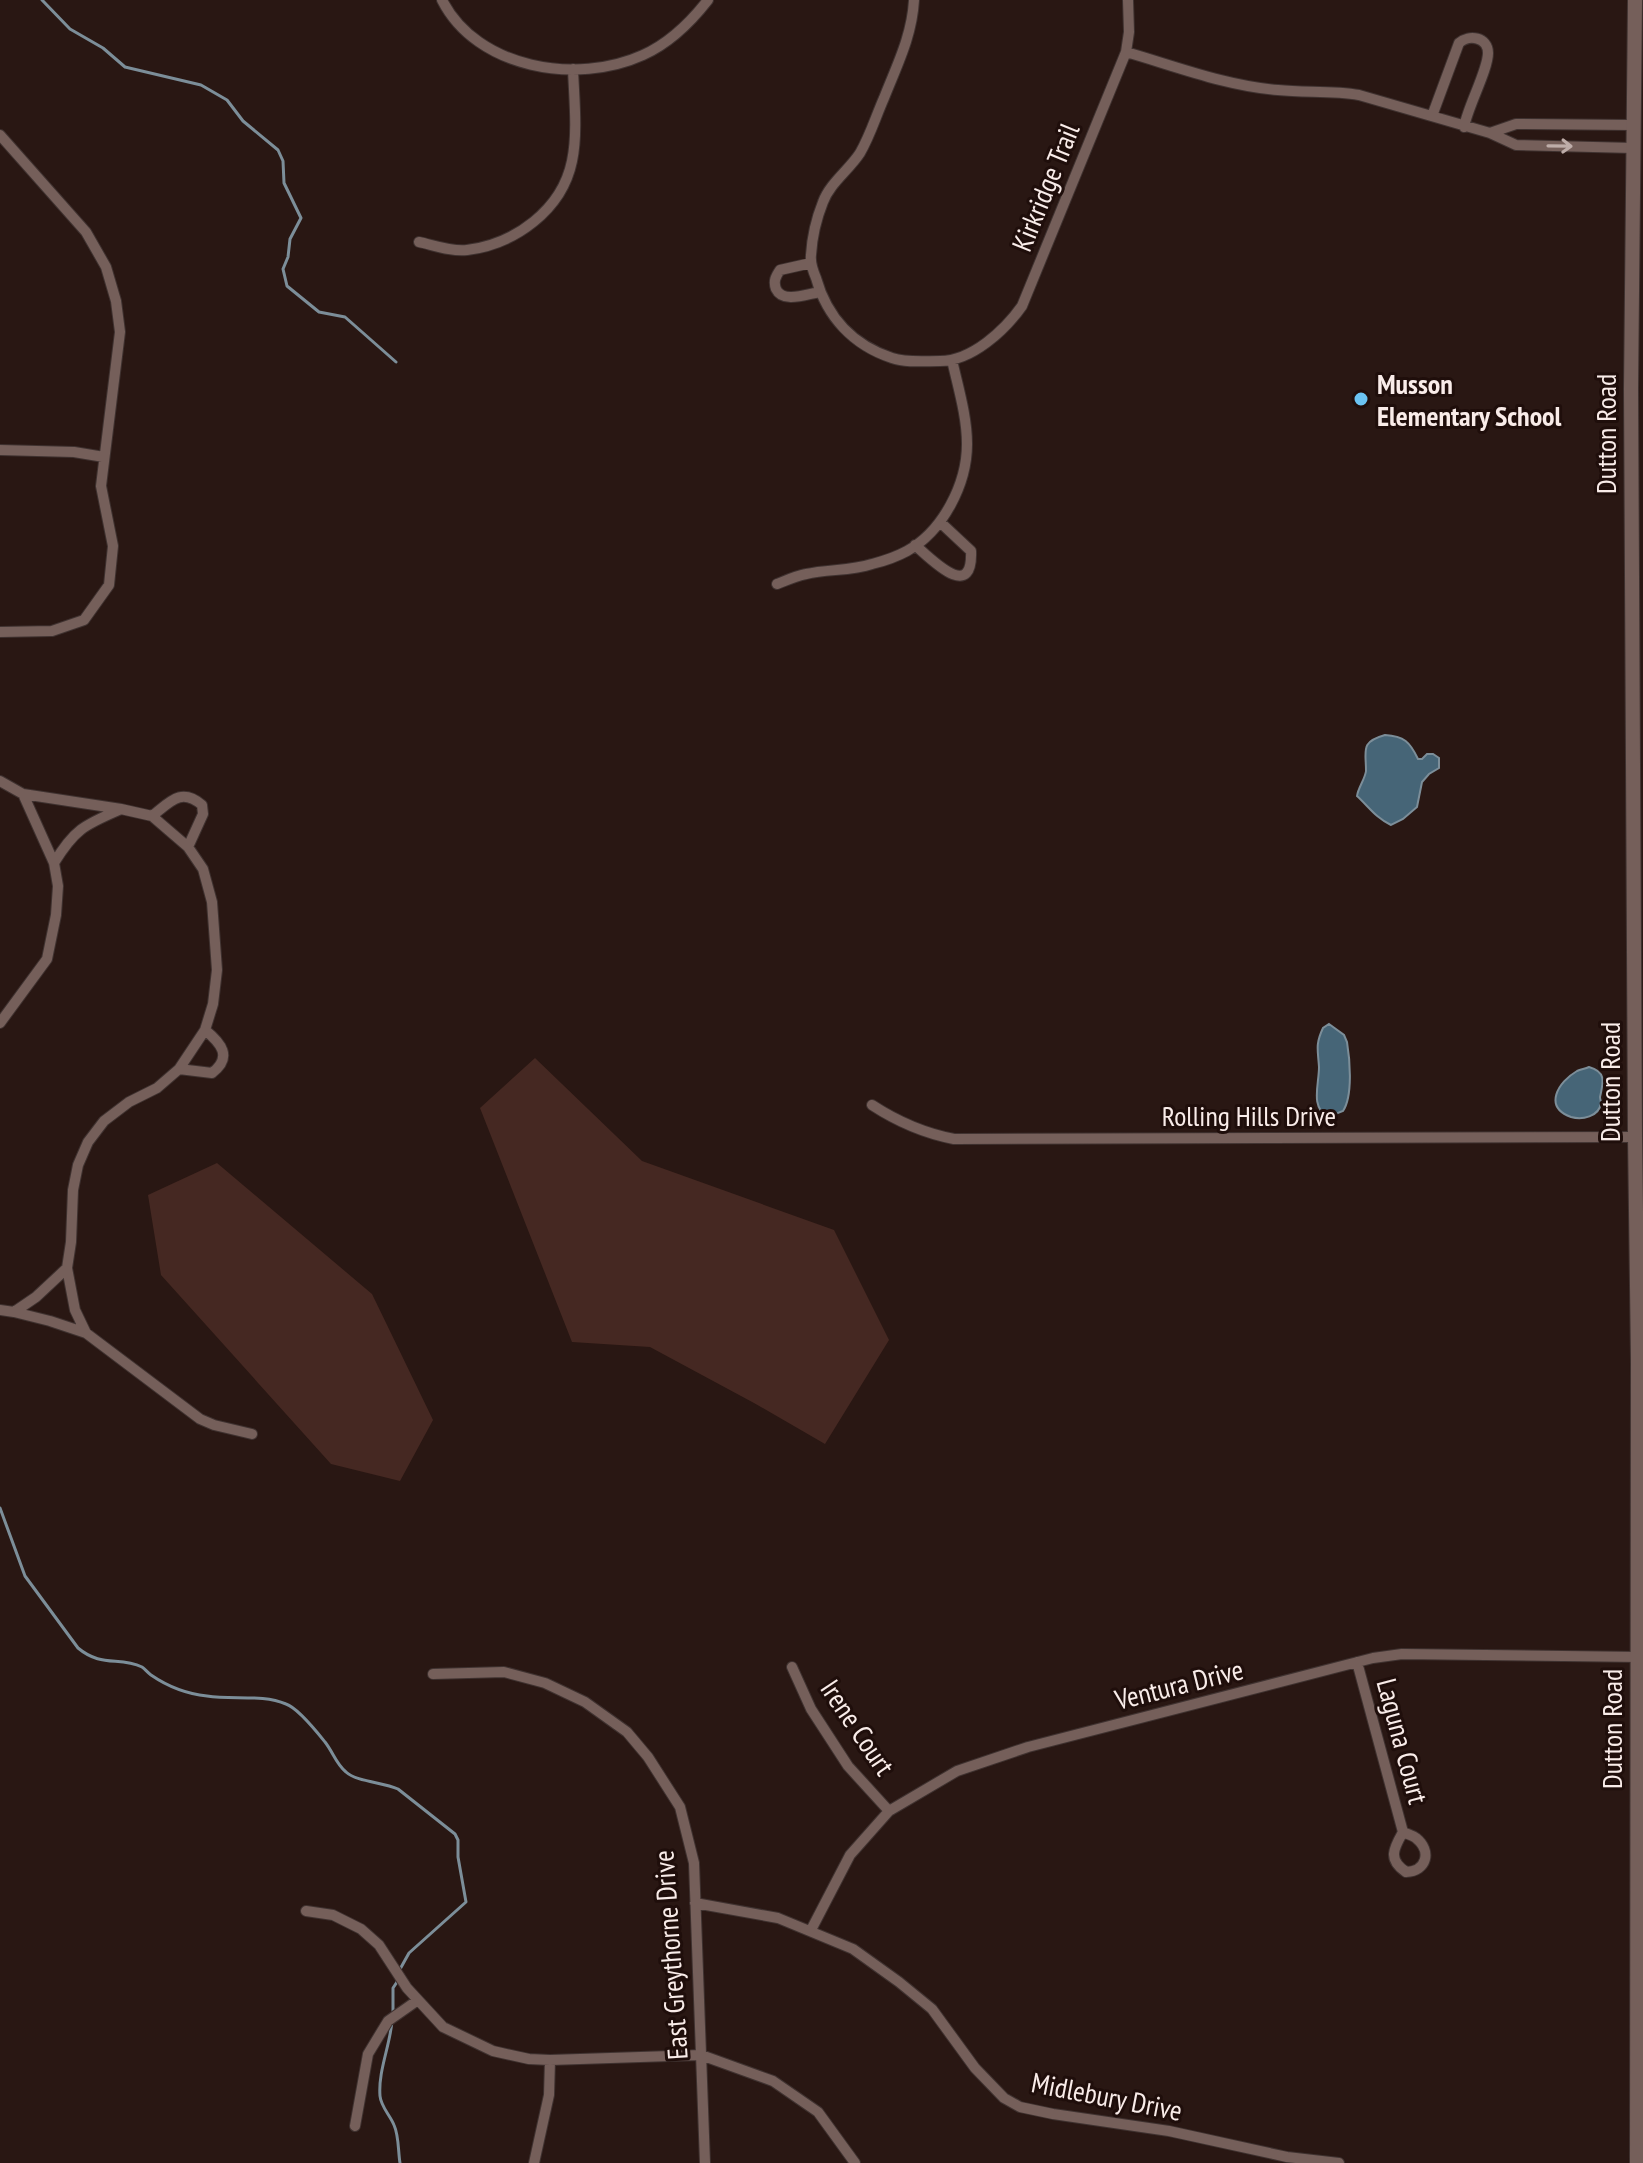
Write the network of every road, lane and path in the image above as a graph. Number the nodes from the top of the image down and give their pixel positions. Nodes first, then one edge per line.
1 (442, 0) edge
2 (708, 0) edge
3 (914, 0) edge
4 (1128, 0) edge
5 (1635, 0) edge
6 (1126, 52) junction
7 (573, 69) junction
8 (1432, 116) junction
9 (1633, 125) junction
10 (1464, 127) junction
11 (1490, 133) junction
12 (0, 135) edge
13 (1633, 148) junction
14 (419, 242) dead end
15 (811, 263) junction
16 (1638, 263) edge
17 (820, 292) junction
18 (952, 360) junction
19 (0, 450) edge
20 (104, 457) junction
21 (940, 522) junction
22 (915, 545) junction
23 (777, 584) dead end
24 (0, 632) edge
25 (1638, 727) edge
26 (0, 781) edge
27 (23, 794) junction
28 (121, 809) junction
29 (152, 816) junction
30 (188, 847) junction
31 (54, 863) junction
32 (1639, 910) edge
33 (0, 1023) edge
34 (205, 1030) junction
35 (179, 1069) junction
36 (872, 1105) dead end
37 (1635, 1137) junction
38 (1639, 1158) edge
39 (1639, 1178) edge
40 (67, 1268) junction
41 (0, 1310) edge
42 (14, 1312) junction
43 (86, 1333) junction
44 (252, 1434) dead end
45 (1640, 1657) edge
46 (1357, 1662) junction
47 (792, 1667) dead end
48 (433, 1674) dead end
49 (889, 1811) junction
50 (1403, 1832) dead end
51 (695, 1903) junction
52 (306, 1911) dead end
53 (811, 1930) junction
54 (1640, 1976) edge
55 (1640, 1994) edge
56 (418, 2000) junction
57 (701, 2055) junction
58 (550, 2060) junction
59 (355, 2126) dead end
60 (534, 2163) edge
61 (705, 2163) edge
62 (855, 2163) edge
63 (1339, 2163) edge
64 (1637, 2163) edge

1 - 7 street
2 - 7 street
3 - 15 street
4 - 6 street, Kirkridge Trail
5 - 9 street, Dutton Road
6 - 8 street
6 - 18 street, Kirkridge Trail
7 - 14 street
8 - 10 street
8 - 10 street
9 - 11 street
9 - 13 street, Dutton Road
10 - 11 street
11 -> 13 street
12 - 20 street
13 - 16 street, Dutton Road
15 - 17 street
15 - 17 street
16 - 25 street, Dutton Road
17 - 18 street
18 - 21 street
19 - 20 street
20 - 24 street
21 - 22 street
21 - 22 street
22 - 23 street
25 - 32 street, Dutton Road
26 - 27 street
27 - 28 street
27 - 31 street
28 - 29 street
28 - 31 street
29 - 30 street
29 - 30 street
30 - 34 street
31 - 33 street
32 - 37 street, Dutton Road
34 - 35 street
34 - 35 street
35 - 40 street
36 - 37 street, Rolling Hills Drive
37 - 38 street, Dutton Road
38 - 39 street, Dutton Road
39 - 45 street, Dutton Road
40 - 42 street
40 - 43 street
41 - 42 street
42 - 43 street
43 - 44 street
45 - 46 street, Ventura Drive
45 - 54 street, Dutton Road
46 - 49 street, Ventura Drive
46 - 50 street, Laguna Court
47 - 49 street, Irene Court
48 - 51 street, East Greythorne Drive
49 - 53 street, Ventura Drive
51 - 53 street, Midlebury Drive
51 - 57 street, East Greythorne Drive
52 - 56 street
53 - 63 street, Midlebury Drive
54 - 55 street, Dutton Road
55 - 64 street, Dutton Road
56 - 58 street
56 - 59 street
57 - 58 street
57 - 61 street, East Greythorne Drive
57 - 62 street
58 - 60 street

